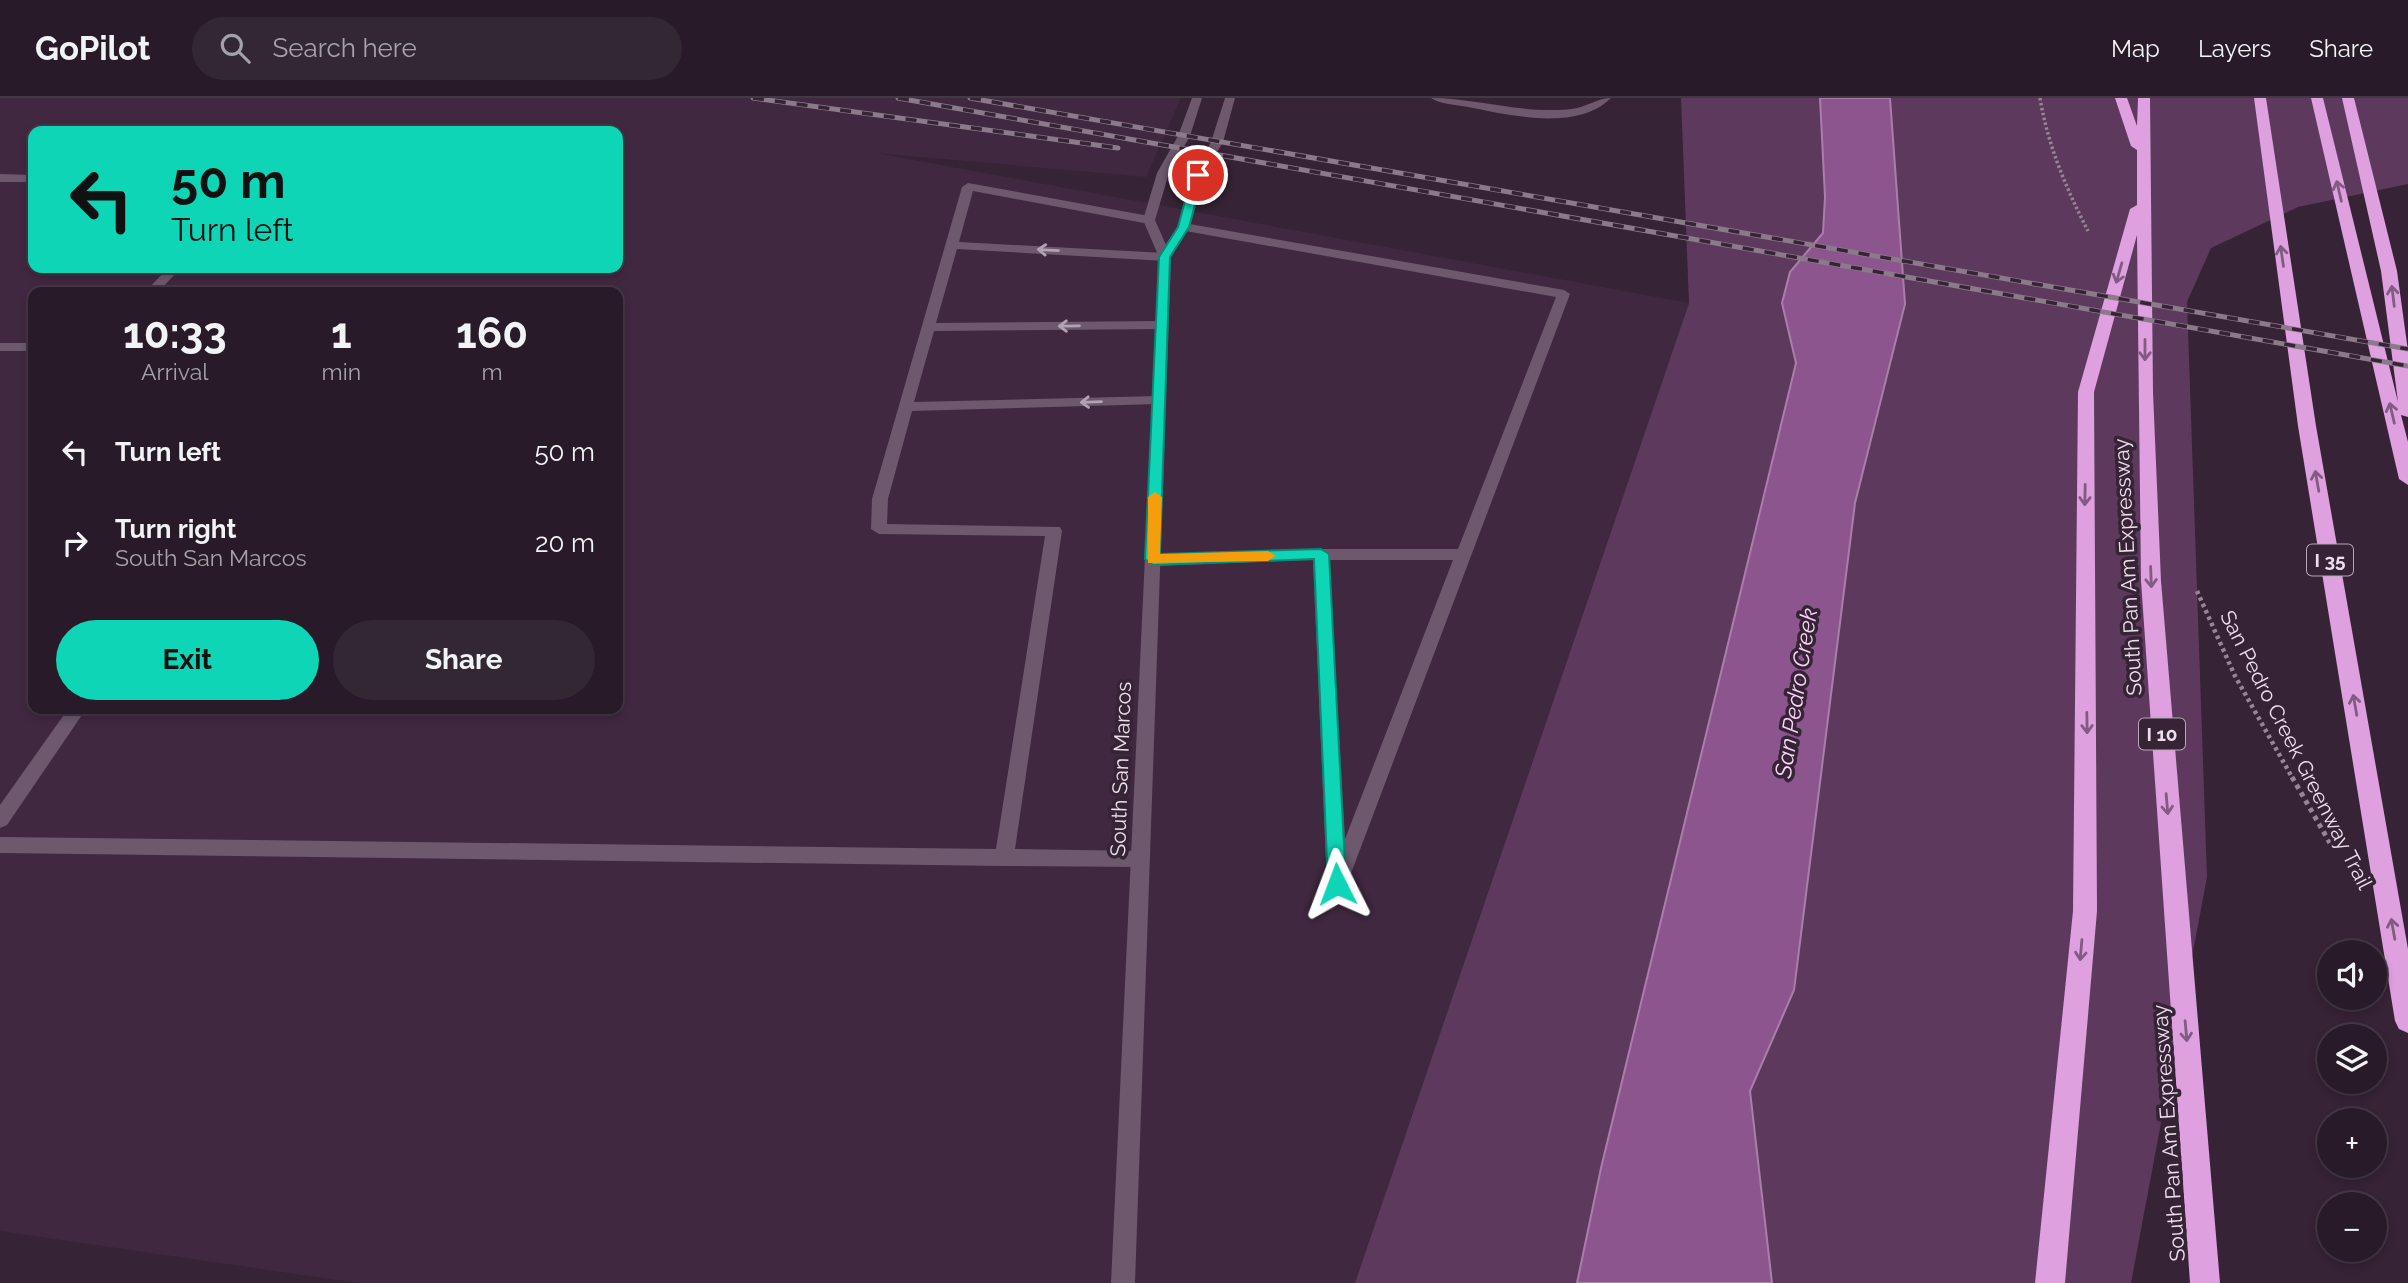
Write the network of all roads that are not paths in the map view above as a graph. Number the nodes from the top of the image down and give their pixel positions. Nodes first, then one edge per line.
1 (1197, 98) edge
2 (1230, 98) edge
3 (1436, 98) edge
4 (1606, 98) edge
5 (2121, 98) edge
6 (2144, 98) edge
7 (2260, 98) edge
8 (2317, 98) edge
9 (2348, 98) edge
10 (2144, 173) junction
11 (0, 178) edge
12 (28, 178) edge
13 (1149, 220) junction
14 (1184, 227) junction
15 (952, 244) junction
16 (1165, 257) junction
17 (170, 273) edge
18 (156, 287) edge
19 (1162, 325) junction
20 (929, 327) junction
21 (0, 347) edge
22 (28, 348) edge
23 (1159, 400) junction
24 (906, 407) junction
25 (2408, 412) edge
26 (2408, 479) edge
27 (1321, 554) junction
28 (1464, 555) junction
29 (1153, 559) junction
30 (73, 714) edge
31 (0, 820) edge
32 (0, 845) edge
33 (1004, 858) junction
34 (1140, 859) junction
35 (2408, 1021) edge
36 (1124, 1283) edge
37 (2050, 1283) edge
38 (2205, 1283) edge

1 - 13 street
2 - 14 street, South San Marcos
3 - 4 street
5 - 10 highway
6 - 10 highway, South Pan Am Expressway / I 10
35 -> 7 highway, I 35
26 -> 8 highway
25 -> 9 highway
10 -> 37 highway
10 -> 38 highway, South Pan Am Expressway / I 10
11 - 12 street
13 - 15 street
13 - 16 street, South San Marcos
14 - 16 street, South San Marcos
14 - 28 street
16 -> 15 street
15 - 20 street
16 - 19 street, South San Marcos
17 - 18 street
19 -> 20 street
19 - 23 street, South San Marcos
20 - 24 street
21 - 22 street
23 -> 24 street
23 - 29 street, South San Marcos
24 - 33 street
27 - 28 street
27 - 28 street
27 - 29 street
29 - 34 street, South San Marcos
30 - 31 street
32 - 33 street
33 - 34 street
34 - 36 street, South San Marcos

